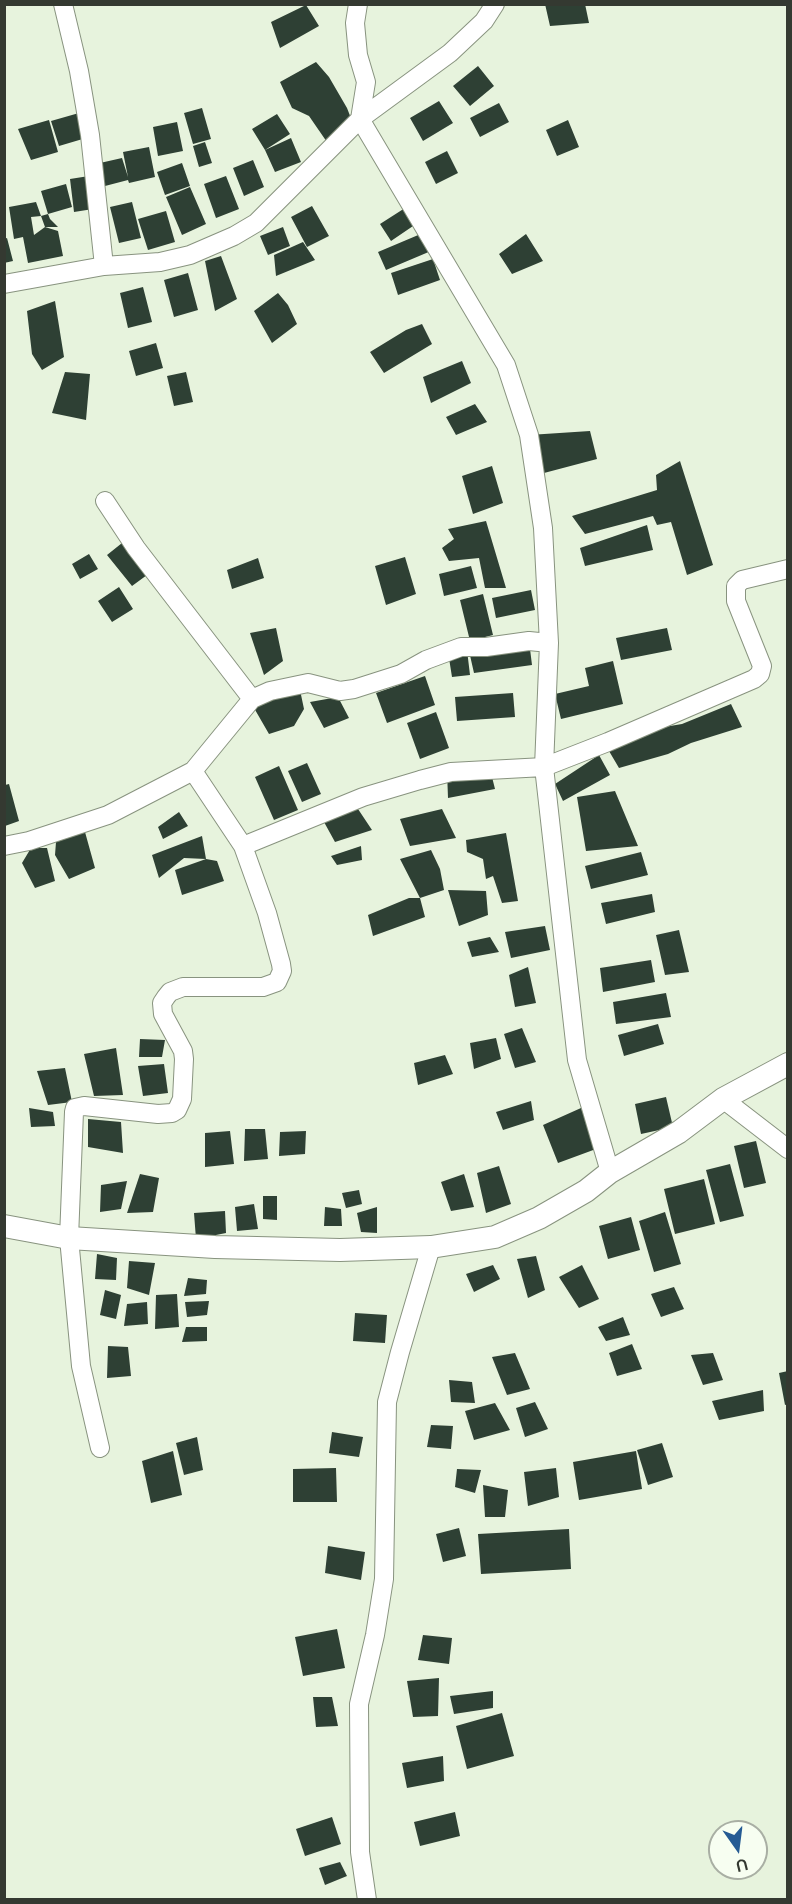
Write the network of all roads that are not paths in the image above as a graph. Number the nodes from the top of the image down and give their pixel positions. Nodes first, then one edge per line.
1 (63, 4) edge
2 (358, 4) edge
3 (495, 4) edge
4 (360, 119) junction
5 (104, 266) junction
6 (4, 284) edge
7 (105, 501) dead end
8 (788, 569) edge
9 (549, 643) junction
10 (252, 699) junction
11 (544, 767) junction
12 (193, 771) junction
13 (4, 846) edge
14 (243, 846) junction
15 (788, 1064) edge
16 (723, 1099) junction
17 (788, 1149) edge
18 (610, 1172) junction
19 (4, 1226) edge
20 (69, 1238) junction
21 (431, 1247) junction
22 (100, 1448) dead end
23 (367, 1899) edge

1 - 5 street
2 - 4 street
3 - 4 street
4 - 5 street
4 - 9 street
5 - 6 street
7 - 10 street
8 - 11 street
9 - 10 street
9 - 11 street
10 - 12 street
11 - 14 street
11 - 18 street
12 - 13 street
12 - 14 street
14 - 20 street
15 - 16 street
16 - 17 street
16 - 18 street
18 - 21 street
19 - 20 street
20 - 21 street
20 - 22 street
21 - 23 street

